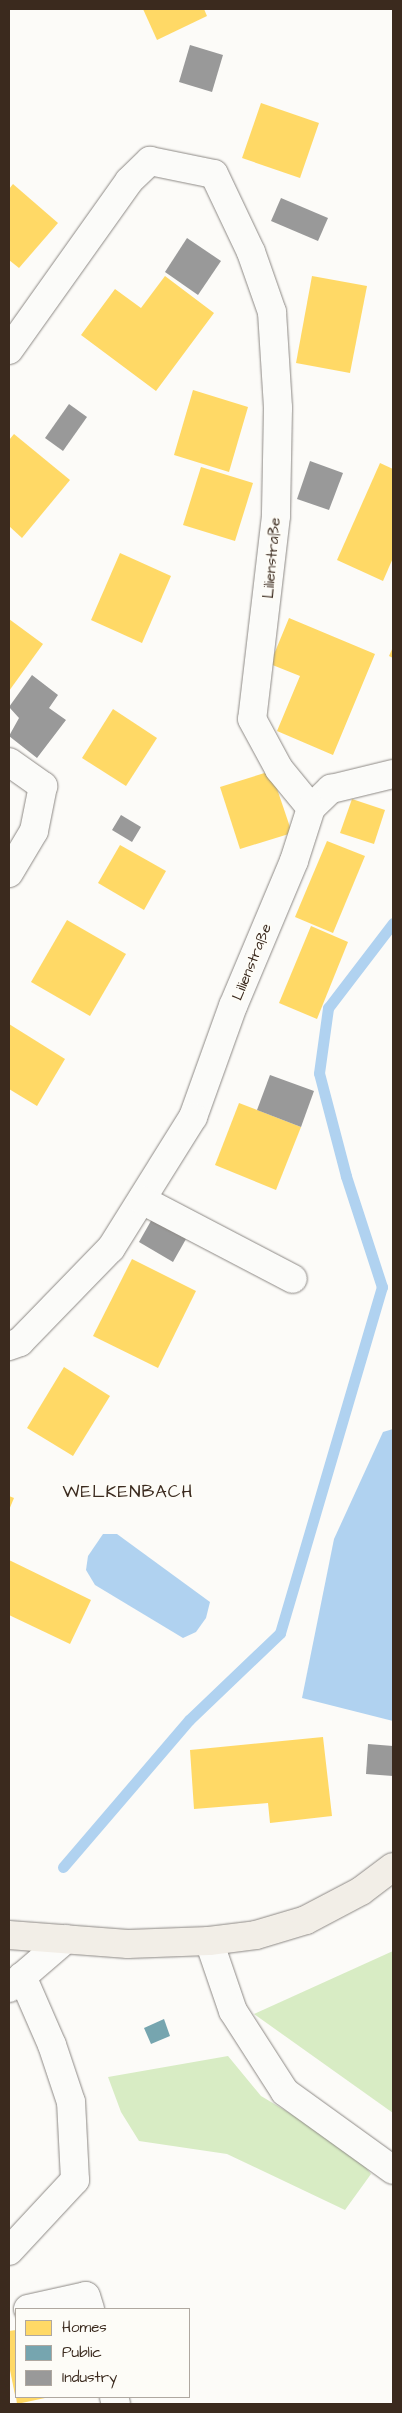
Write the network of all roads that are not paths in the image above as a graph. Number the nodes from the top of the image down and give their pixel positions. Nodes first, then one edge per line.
1 (9, 350) edge
2 (9, 762) edge
3 (393, 774) edge
4 (311, 808) junction
5 (9, 873) edge
6 (142, 1200) junction
7 (293, 1279) dead end
8 (9, 1346) edge
9 (393, 1867) edge
10 (9, 1935) edge
11 (66, 1939) junction
12 (209, 1941) junction
13 (16, 1982) edge
14 (393, 2170) edge
15 (9, 2251) edge
16 (32, 2308) edge
17 (90, 2308) edge

1 - 4 street, Lilienstraße
2 - 5 street
3 - 4 street
4 - 6 street, Lilienstraße
6 - 7 street
6 - 8 street, Lilienstraße
9 - 12 main road
10 - 11 main road
11 - 12 main road
11 - 13 street
12 - 14 street
13 - 15 street
16 - 17 street

